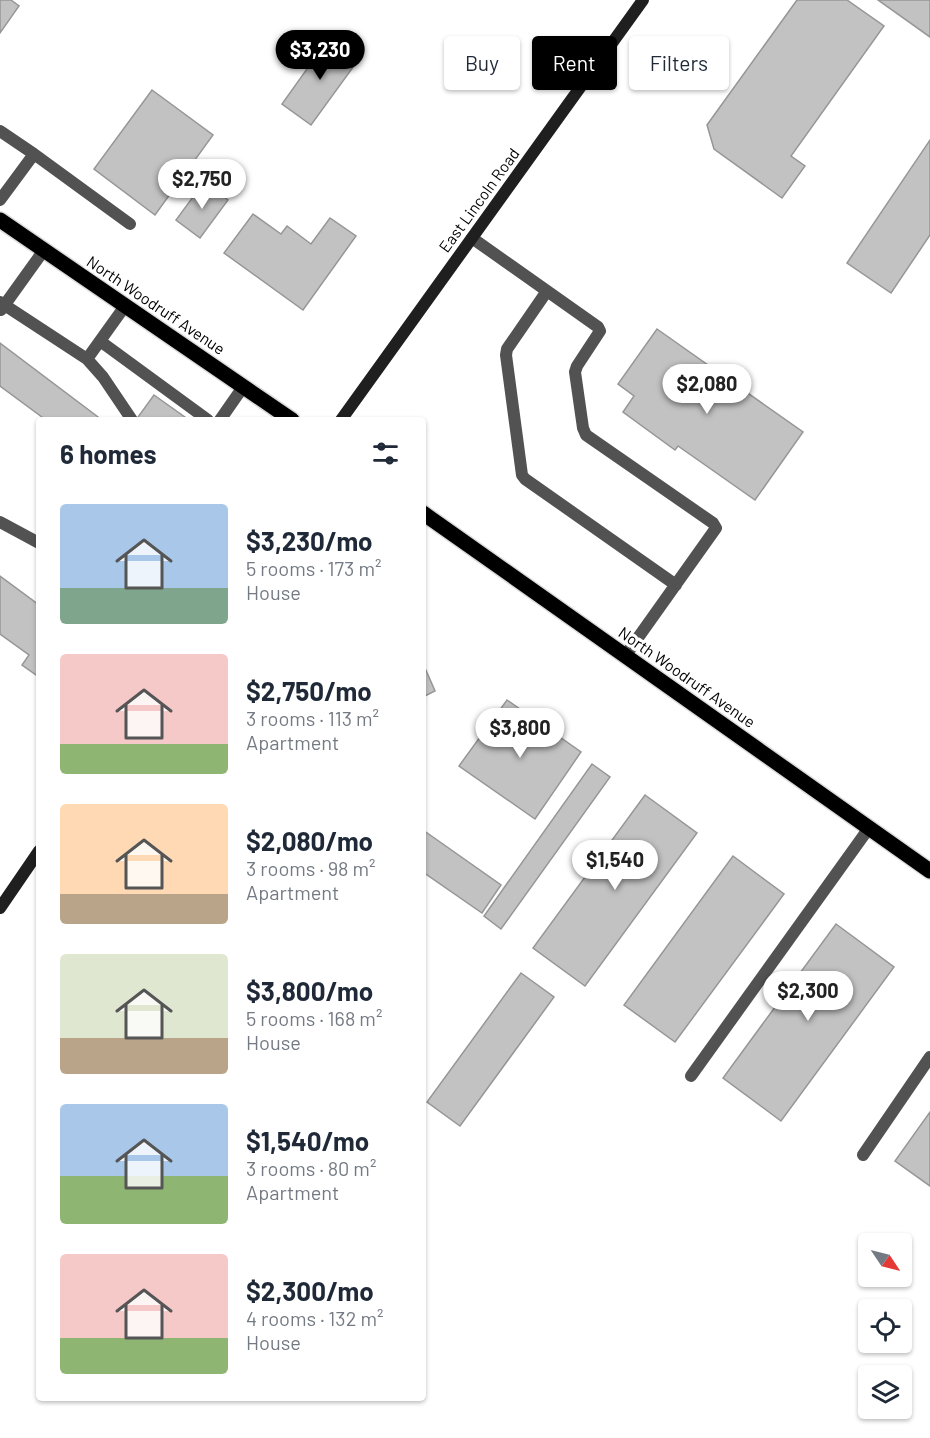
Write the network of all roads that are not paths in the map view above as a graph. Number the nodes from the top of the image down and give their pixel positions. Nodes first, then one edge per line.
1 (643, 0) edge
2 (0, 131) edge
3 (34, 154) junction
4 (0, 200) edge
5 (0, 220) edge
6 (130, 224) dead end
7 (472, 238) junction
8 (44, 250) junction
9 (547, 291) junction
10 (2, 306) edge
11 (125, 306) junction
12 (100, 341) junction
13 (87, 359) junction
14 (243, 387) junction
15 (130, 417) edge
16 (204, 417) edge
17 (222, 417) edge
18 (288, 417) edge
19 (343, 417) edge
20 (426, 515) edge
21 (0, 522) edge
22 (36, 541) edge
23 (676, 585) junction
24 (626, 656) junction
25 (869, 828) junction
26 (36, 855) edge
27 (930, 872) edge
28 (0, 908) edge
29 (930, 1057) edge
30 (692, 1076) dead end
31 (863, 1155) dead end

1 - 7 main road, East Lincoln Road
2 - 3 lane
3 - 4 lane
3 - 6 lane
5 - 8 main road, North Woodruff Avenue
7 - 9 lane
7 - 19 main road, East Lincoln Road
8 - 10 lane
8 - 11 main road, North Woodruff Avenue
9 - 23 lane
9 - 23 lane
10 - 13 lane
11 - 12 lane
11 - 14 main road, North Woodruff Avenue
12 - 13 lane
12 - 16 lane
13 - 15 lane
14 - 17 lane
14 - 18 main road, North Woodruff Avenue
20 - 24 main road, North Woodruff Avenue
21 - 22 lane
23 - 24 lane
24 - 25 main road, North Woodruff Avenue
25 - 27 main road, North Woodruff Avenue
25 - 30 lane
26 - 28 main road
29 - 31 lane

